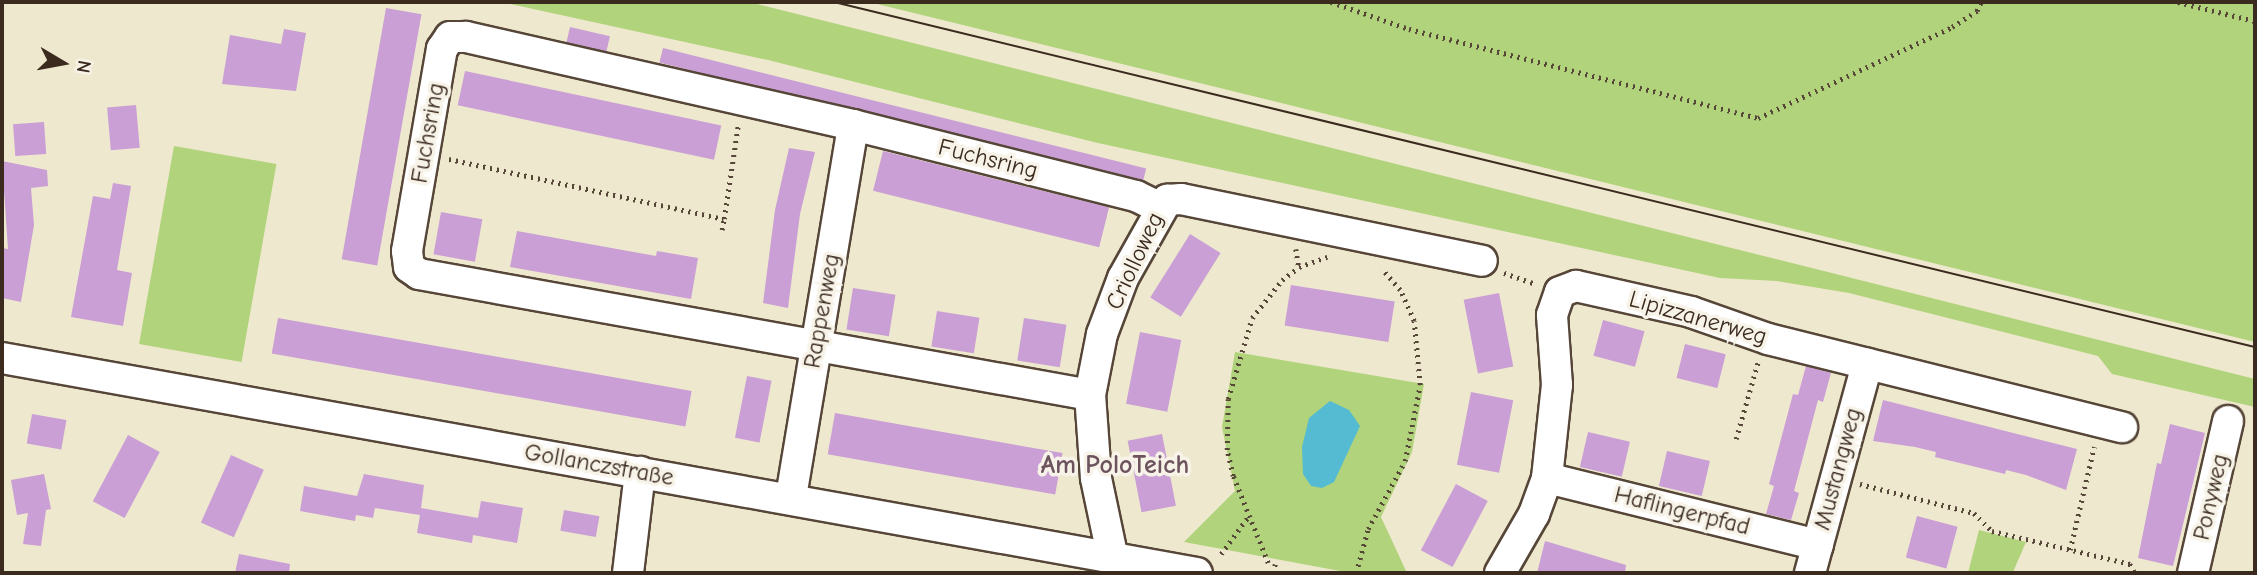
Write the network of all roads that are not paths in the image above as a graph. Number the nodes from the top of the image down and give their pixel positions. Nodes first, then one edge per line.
1 (853, 125) junction
2 (1159, 206) junction
3 (1482, 261) road end
4 (816, 347) junction
5 (2, 358) edge
6 (1867, 364) junction
7 (1090, 395) junction
8 (2228, 421) dead end
9 (2111, 425) road end
10 (640, 472) junction
11 (1547, 478) junction
12 (791, 497) junction
13 (1113, 559) junction
14 (1814, 559) edge
15 (628, 573) edge
16 (1197, 573) edge
17 (1500, 573) edge
18 (2193, 573) edge

1 - 2 street, Fuchsring
1 - 4 street, Rappenweg
1 - 4 street, Fuchsring
2 - 3 street, Criolloweg
2 - 7 street, Criolloweg
4 - 7 street, Fuchsring
4 - 12 street, Rappenweg
5 - 10 street, Gollanczstraße
6 - 9 street, Lipizzanerweg
6 - 11 street, Lipizzanerweg
6 - 14 street, Mustangweg
7 - 13 street, Criolloweg
8 - 18 street, Ponyweg
10 - 12 street, Gollanczstraße
10 - 15 street
11 - 14 street, Haflingerpfad
11 - 17 street
12 - 13 street, Gollanczstraße
13 - 16 street, Gollanczstraße

